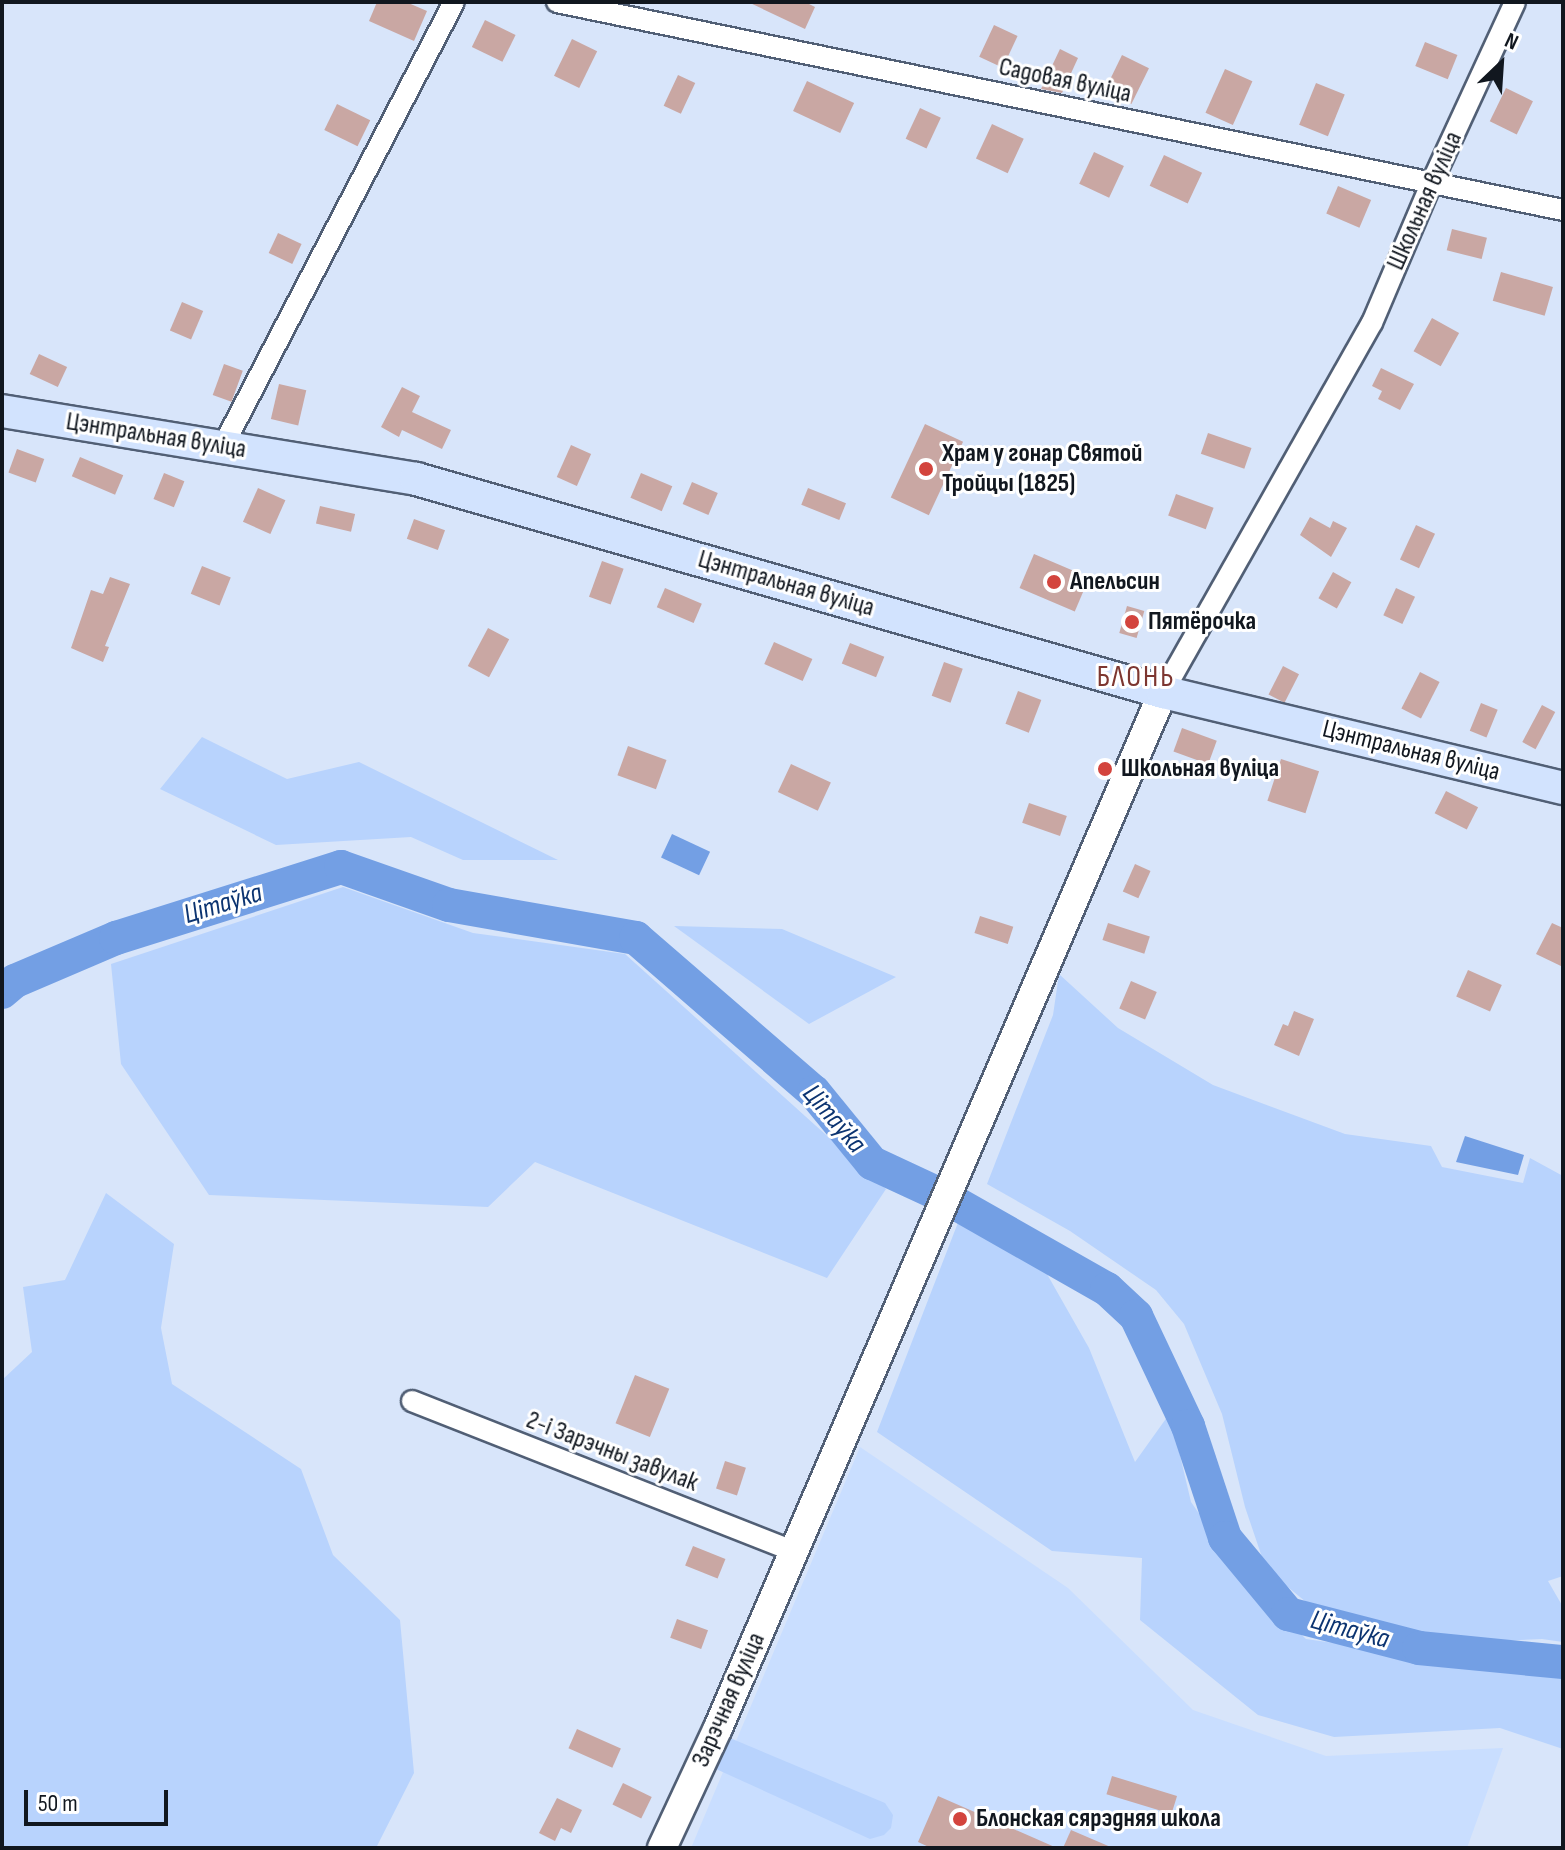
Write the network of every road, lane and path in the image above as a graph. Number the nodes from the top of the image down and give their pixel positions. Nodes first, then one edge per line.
1 (454, 2) edge
2 (557, 2) edge
3 (1515, 2) edge
4 (1431, 184) junction
5 (1563, 210) edge
6 (2, 411) edge
7 (223, 446) junction
8 (1163, 692) junction
9 (1563, 788) edge
10 (904, 1293) joint
11 (412, 1401) dead end
12 (793, 1551) junction
13 (662, 1848) edge

1 - 7 street
2 - 4 street, Садовая вуліца
3 - 4 street, Школьная вуліца
4 - 5 street, Садовая вуліца
4 - 8 street, Школьная вуліца
6 - 7 main road, Цэнтральная вуліца
7 - 8 main road, Цэнтральная вуліца
8 - 9 main road, Цэнтральная вуліца
8 - 10 main road, Школьная вуліца
10 - 12 main road, Зарэчная вуліца
11 - 12 street, 2-і Зарэчны завулак
12 - 13 main road, Зарэчная вуліца

